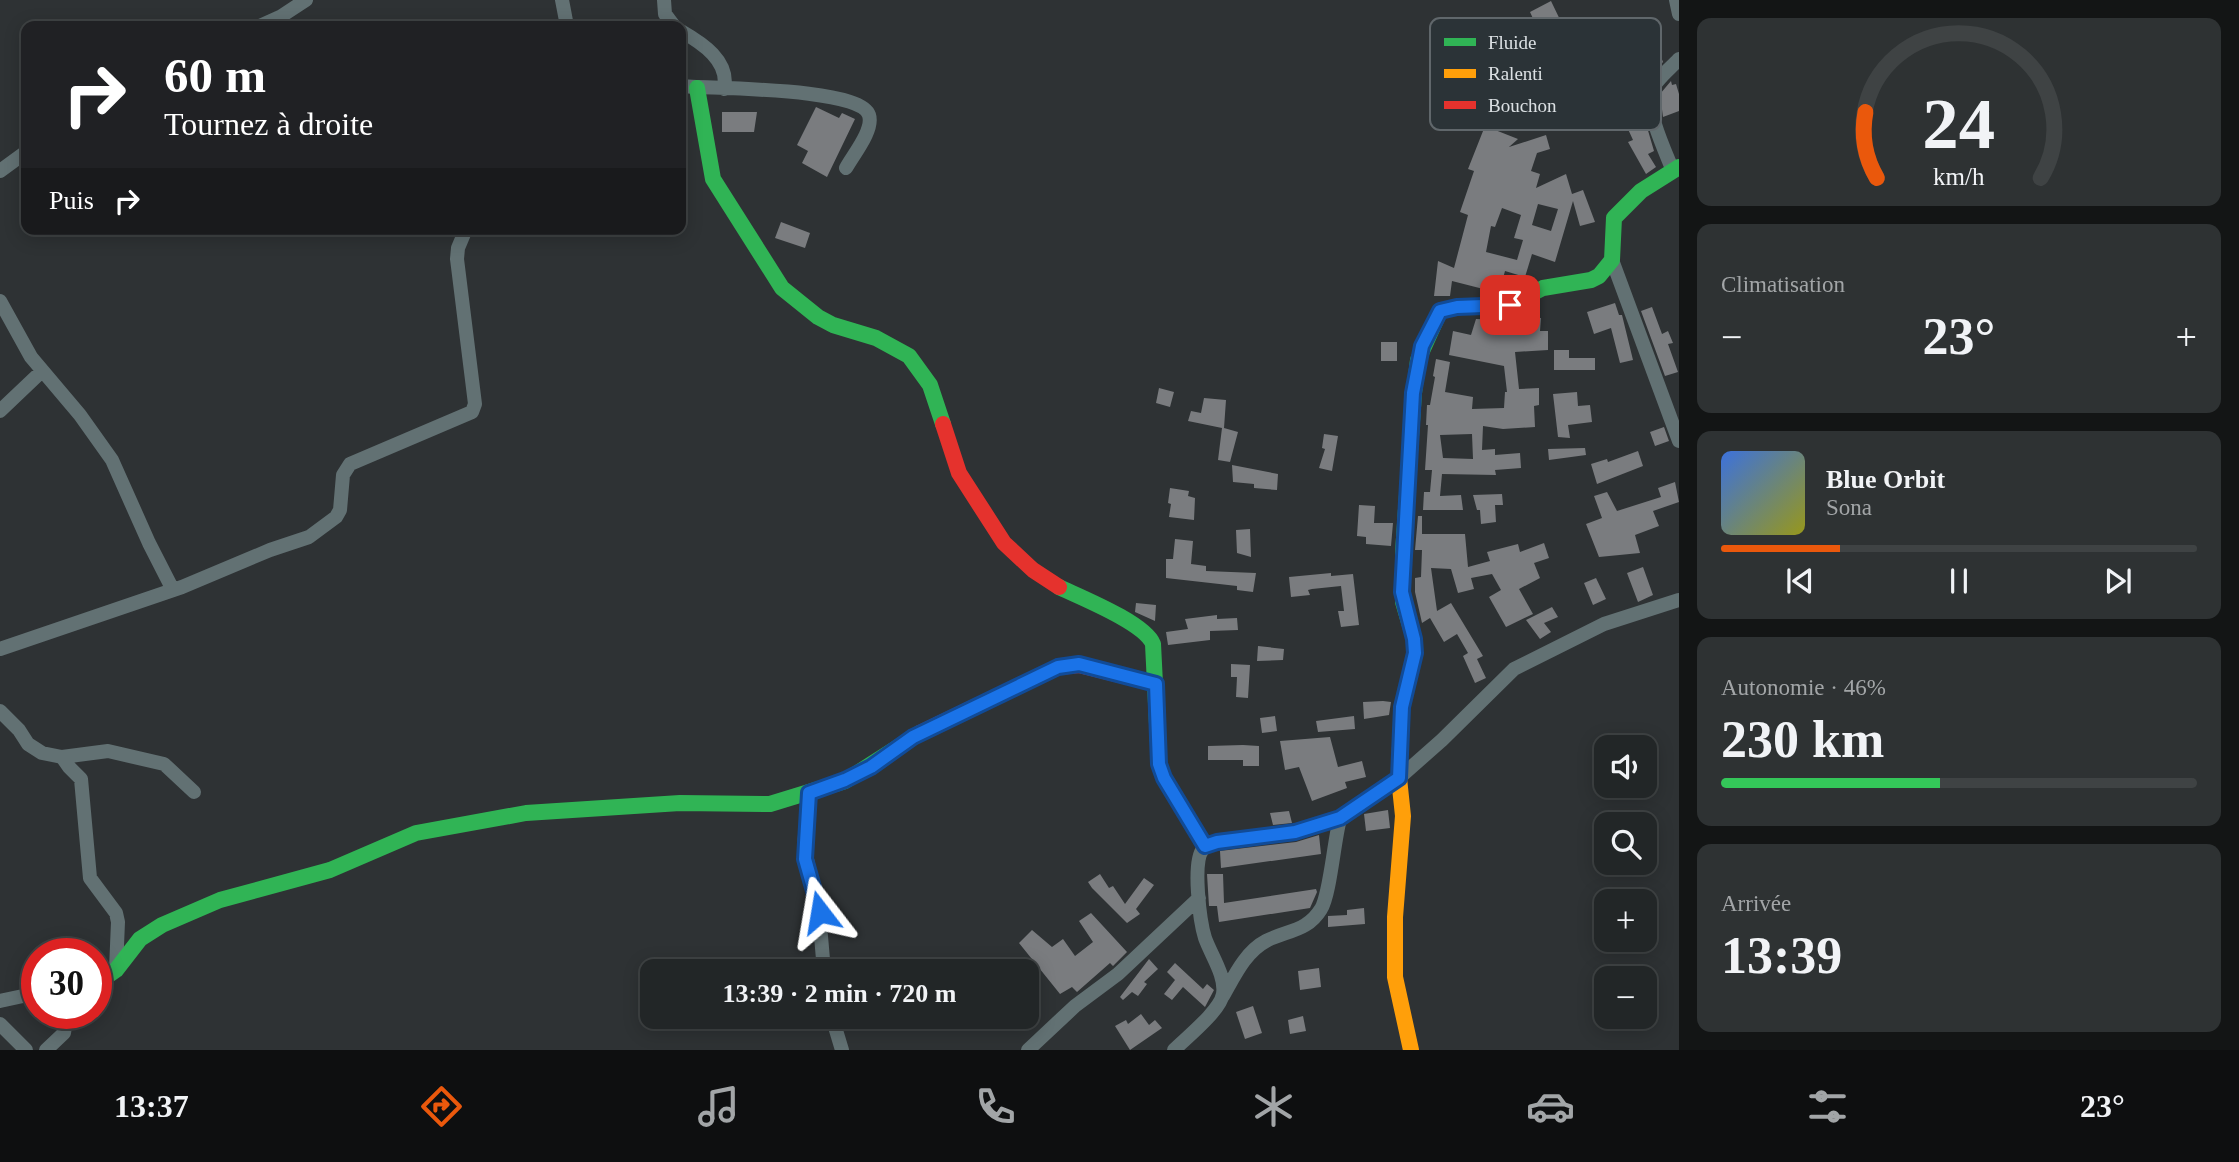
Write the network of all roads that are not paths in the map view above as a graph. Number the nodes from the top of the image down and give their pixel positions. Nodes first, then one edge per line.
1 (306, 0) edge
2 (562, 0) edge
3 (664, 0) edge
4 (1676, 0) edge
5 (1679, 14) edge
6 (271, 21) edge
7 (565, 21) edge
8 (670, 21) edge
9 (686, 34) edge
10 (1679, 59) edge
11 (1661, 79) edge
12 (689, 87) edge
13 (724, 89) junction
14 (1658, 130) edge
15 (21, 156) edge
16 (846, 168) dead end
17 (1676, 169) edge
18 (0, 171) edge
19 (463, 235) edge
20 (1612, 260) junction
21 (0, 301) edge
22 (42, 371) junction
23 (0, 411) edge
24 (1679, 441) edge
25 (173, 590) junction
26 (1679, 600) edge
27 (0, 649) edge
28 (1156, 684) junction
29 (0, 710) edge
30 (62, 757) junction
31 (1399, 778) junction
32 (194, 792) dead end
33 (809, 793) junction
34 (1340, 818) junction
35 (1205, 846) junction
36 (1199, 898) junction
37 (823, 959) edge
38 (116, 971) junction
39 (112, 974) edge
40 (21, 996) edge
41 (1223, 997) junction
42 (0, 1001) edge
43 (0, 1024) edge
44 (65, 1029) edge
45 (836, 1029) edge
46 (26, 1050) edge
47 (46, 1050) edge
48 (842, 1050) edge
49 (1028, 1050) edge
50 (1174, 1050) edge
51 (1411, 1050) edge

1 - 6 street
2 - 7 street
3 - 8 street
4 - 5 street
9 - 13 street
10 - 11 street
12 - 13 street
12 - 28 street
13 - 16 street
14 - 17 street
15 - 18 street
17 - 20 street
19 - 25 street
20 - 24 street
20 - 31 street
21 - 22 street
22 - 23 street
22 - 25 street
25 - 27 street
26 - 31 street
28 - 33 street
28 - 35 street
29 - 30 street
30 - 32 street
30 - 38 street
31 - 34 street
31 - 51 street
33 - 37 street
33 - 38 street
34 - 35 street
34 - 41 street
35 - 36 street
36 - 41 street
36 - 49 street
38 - 39 street
40 - 42 street
41 - 50 street
43 - 46 street
44 - 47 street
45 - 48 street

